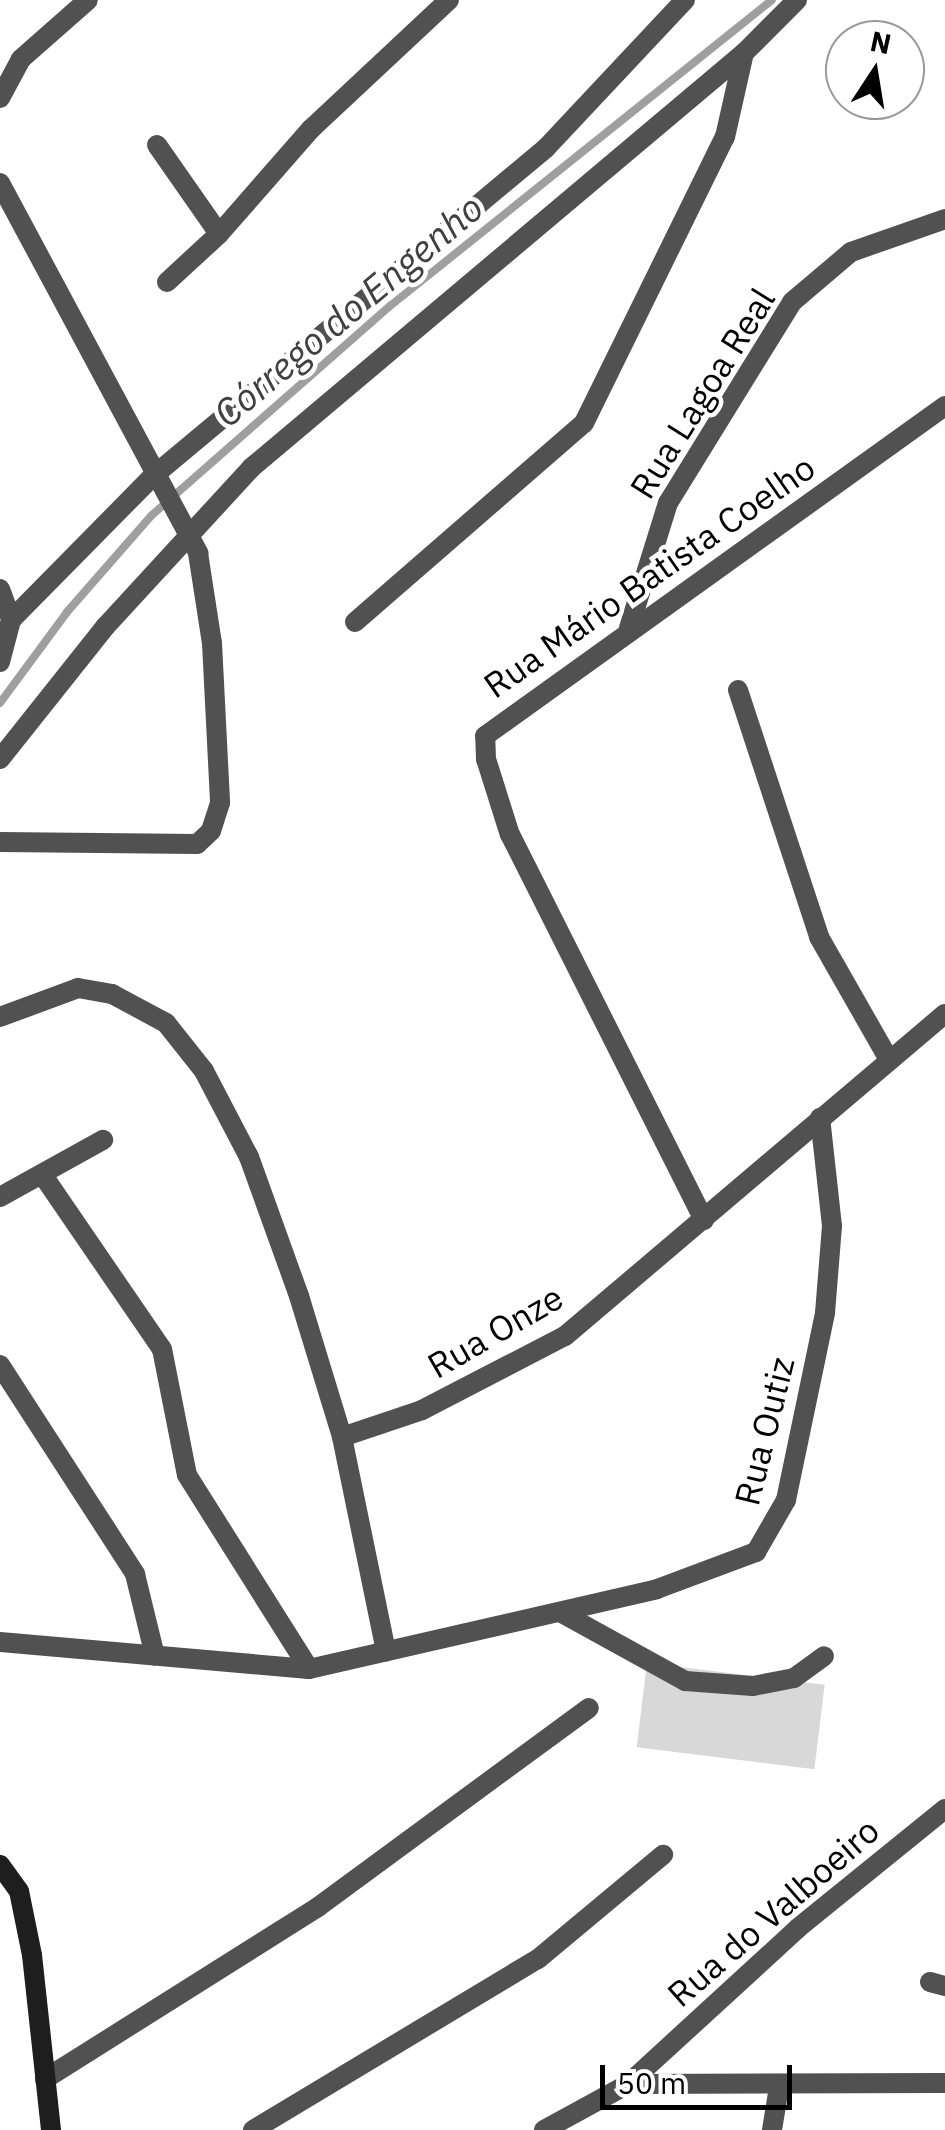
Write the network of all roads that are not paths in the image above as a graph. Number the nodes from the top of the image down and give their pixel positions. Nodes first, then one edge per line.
1 (88, 0) edge
2 (449, 0) edge
3 (684, 0) edge
4 (797, 0) edge
5 (744, 53) junction
6 (0, 98) edge
7 (157, 146) dead end
8 (0, 183) edge
9 (945, 219) edge
10 (219, 234) junction
11 (167, 282) dead end
12 (945, 406) edge
13 (156, 483) junction
14 (185, 530) junction
15 (0, 589) edge
16 (11, 620) junction
17 (354, 622) dead end
18 (629, 628) junction
19 (0, 662) edge
20 (738, 690) dead end
21 (0, 759) edge
22 (0, 842) edge
23 (945, 1014) edge
24 (0, 1017) edge
25 (888, 1058) junction
26 (820, 1118) junction
27 (103, 1140) dead end
28 (42, 1174) junction
29 (0, 1197) edge
30 (708, 1217) junction
31 (0, 1364) edge
32 (342, 1438) junction
33 (560, 1612) junction
34 (0, 1642) edge
35 (386, 1652) junction
36 (155, 1656) junction
37 (824, 1656) dead end
38 (309, 1668) junction
39 (588, 1708) dead end
40 (945, 1809) edge
41 (663, 1855) dead end
42 (0, 1864) edge
43 (44, 2079) junction
44 (945, 2083) edge
45 (628, 2084) junction
46 (779, 2087) junction
47 (51, 2130) edge
48 (253, 2130) edge
49 (544, 2130) edge
50 (772, 2130) edge

1 - 6 street
2 - 10 street
3 - 13 street
4 - 5 street
5 - 14 street
5 - 17 street
7 - 10 street
8 - 13 street
9 - 18 street, Rua Lagoa Real
10 - 11 street
12 - 18 street, Rua Mário Batista Coelho
13 - 14 street
13 - 16 street
14 - 21 street
14 - 22 street
15 - 16 street
16 - 19 street
18 - 30 street, Rua Mário Batista Coelho
20 - 25 street
23 - 25 street, Rua Onze
24 - 32 street
25 - 26 street, Rua Onze
26 - 30 street, Rua Onze
26 - 33 street, Rua Outiz
27 - 28 street
28 - 29 street
28 - 38 street
30 - 32 street, Rua Onze
31 - 36 street
32 - 35 street
33 - 35 street, Rua Outiz
33 - 37 street
34 - 36 street, Rua Outiz
35 - 38 street, Rua Outiz
36 - 38 street, Rua Outiz
39 - 43 street
40 - 45 street, Rua do Valboeiro
41 - 48 street
42 - 43 street
43 - 47 street
44 - 46 street
45 - 46 street
45 - 49 street, Rua do Valboeiro
46 - 50 street

